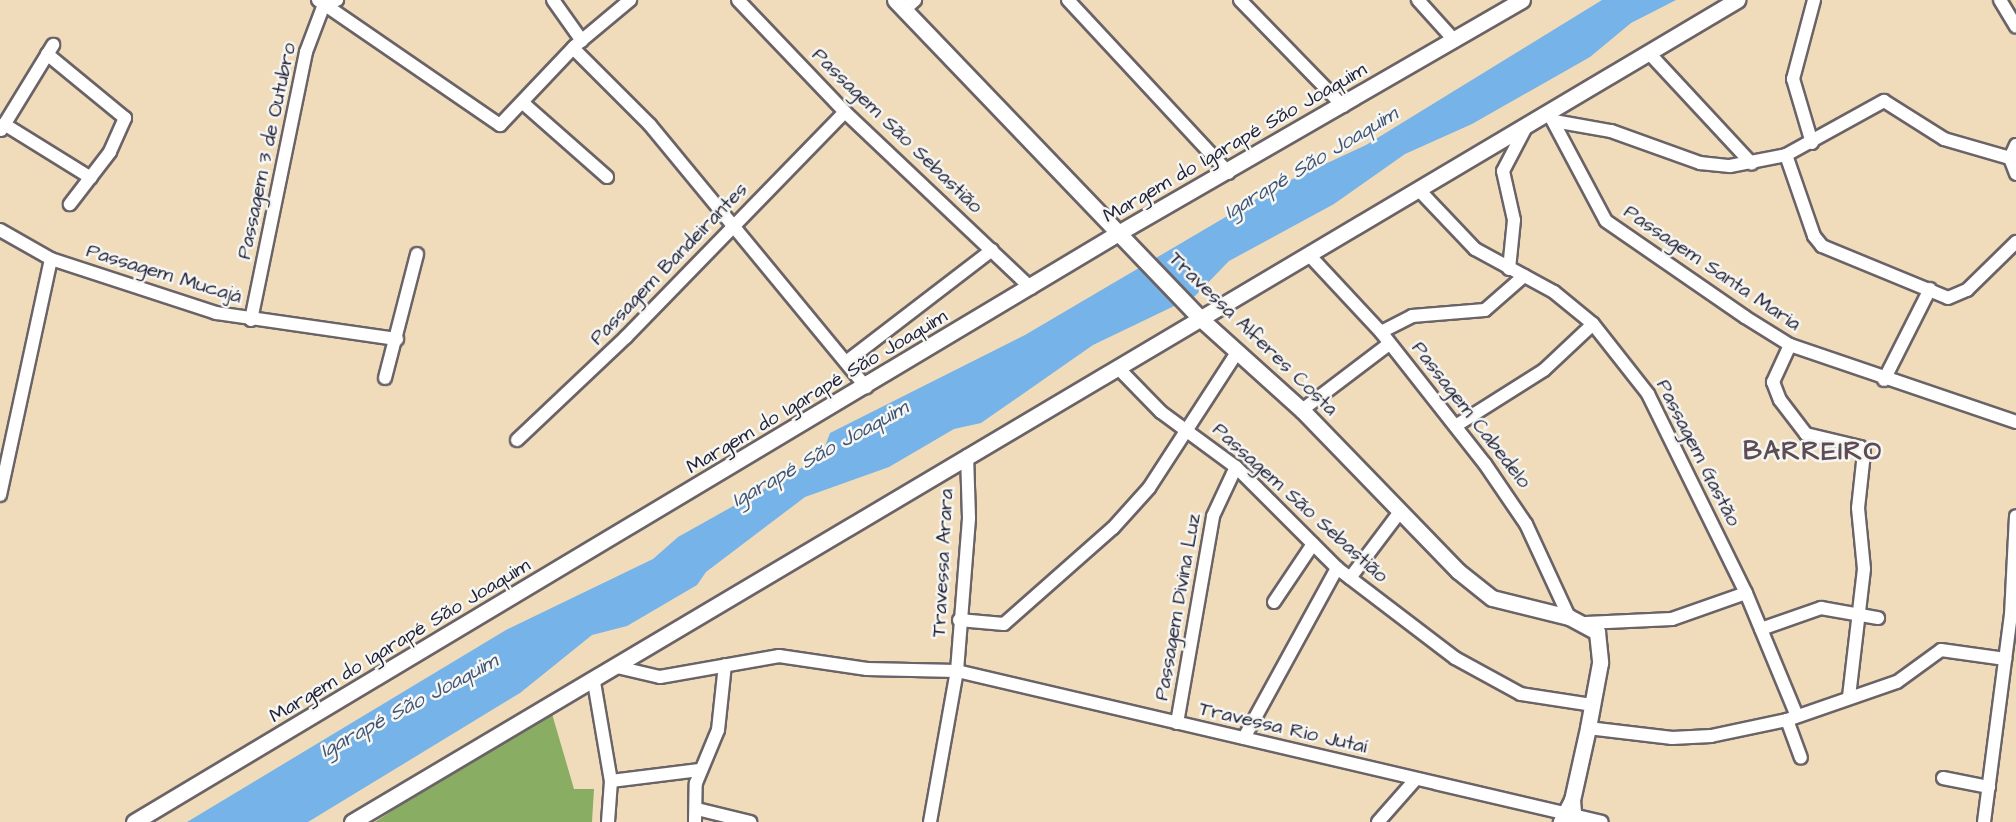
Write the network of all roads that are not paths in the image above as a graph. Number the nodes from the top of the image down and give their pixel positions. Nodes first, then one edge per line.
1 (337, 0) edge
2 (553, 0) edge
3 (630, 0) edge
4 (738, 0) edge
5 (1068, 0) edge
6 (1240, 0) edge
7 (1418, 0) edge
8 (1522, 0) edge
9 (1737, 0) edge
10 (1814, 0) edge
11 (2000, 0) edge
12 (905, 3) edge
13 (320, 4) edge
14 (2016, 27) edge
15 (1454, 40) junction
16 (578, 44) junction
17 (1649, 53) junction
18 (523, 103) junction
19 (1343, 106) junction
20 (844, 112) junction
21 (1551, 116) junction
22 (1527, 125) junction
23 (2, 128) edge
24 (1812, 143) junction
25 (2016, 145) edge
26 (1786, 155) junction
27 (2010, 158) junction
28 (1752, 164) junction
29 (1229, 173) junction
30 (2016, 174) edge
31 (607, 177) dead end
32 (91, 178) junction
33 (1418, 189) junction
34 (70, 204) dead end
35 (734, 226) junction
36 (0, 230) edge
37 (1123, 236) junction
38 (2016, 242) edge
39 (992, 250) junction
40 (417, 254) dead end
41 (1311, 256) junction
42 (51, 259) junction
43 (1509, 268) junction
44 (1524, 276) junction
45 (1031, 288) junction
46 (1930, 289) junction
47 (1199, 316) junction
48 (251, 320) junction
49 (1593, 324) junction
50 (1382, 332) junction
51 (397, 339) junction
52 (1389, 344) junction
53 (1790, 345) junction
54 (1238, 351) junction
55 (846, 362) junction
56 (1120, 370) junction
57 (385, 378) dead end
58 (1884, 380) junction
59 (866, 387) junction
60 (1302, 410) junction
61 (2016, 422) edge
62 (1457, 425) junction
63 (1184, 429) junction
64 (517, 440) dead end
65 (967, 456) junction
66 (1236, 467) junction
67 (0, 495) edge
68 (1399, 513) junction
69 (2016, 516) edge
70 (1313, 544) junction
71 (1337, 568) junction
72 (1350, 578) junction
73 (1746, 593) junction
74 (2014, 596) edge
75 (1274, 602) dead end
76 (1859, 614) junction
77 (1569, 617) junction
78 (1878, 618) dead end
79 (959, 620) junction
80 (1586, 623) junction
81 (1761, 629) junction
82 (2005, 658) junction
83 (725, 665) junction
84 (617, 667) junction
85 (957, 671) junction
86 (2010, 674) edge
87 (594, 682) junction
88 (1849, 697) junction
89 (1592, 705) junction
90 (1792, 718) junction
91 (1177, 723) junction
92 (1588, 728) junction
93 (1244, 738) junction
94 (1801, 758) dead end
95 (699, 770) junction
96 (1943, 778) dead end
97 (1415, 780) junction
98 (611, 781) junction
99 (1989, 788) junction
100 (697, 809) junction
101 (1569, 815) edge
102 (134, 822) edge
103 (352, 822) edge
104 (608, 822) edge
105 (695, 822) edge
106 (750, 822) edge
107 (930, 822) edge
108 (1378, 822) edge
109 (1602, 822) edge
110 (1984, 822) edge

1 - 13 street
2 - 16 street
3 - 16 street
4 - 20 street, Passagem São Sebastião
5 - 29 street
6 - 19 street
7 - 15 street
8 - 15 street, Margem do Igarapé São Joaquim
9 - 17 street
10 - 24 street
11 - 14 street
12 - 37 street, Travessa Alferes Costa
13 - 18 street
13 - 48 street, Passagem 3 de Outubro
15 - 19 street, Margem do Igarapé São Joaquim
16 - 18 street
16 - 35 street
17 - 21 street
17 - 28 street
18 - 31 street
19 - 29 street, Margem do Igarapé São Joaquim
20 - 35 street, Passagem Bandeirantes
20 - 39 street, Passagem São Sebastião
21 - 22 street
21 - 28 street
21 - 53 street, Passagem Santa Maria
22 - 33 street
22 - 43 street
23 - 32 street
23 - 32 street
24 - 26 street
24 - 27 street
25 - 27 street
26 - 28 street
26 - 46 street
27 - 30 street
29 - 37 street, Margem do Igarapé São Joaquim
32 - 34 street
33 - 41 street
33 - 43 street, Passagem Gastão
35 - 55 street
35 - 64 street, Passagem Bandeirantes
36 - 42 street, Passagem Mucajá
37 - 45 street, Margem do Igarapé São Joaquim
37 - 47 street, Travessa Alferes Costa
38 - 46 street
39 - 45 street, Passagem São Sebastião
39 - 55 street
40 - 51 street
41 - 47 street
41 - 50 street, Passagem Cabedelo
42 - 48 street, Passagem Mucajá
42 - 67 street
43 - 44 street, Passagem Gastão
44 - 49 street, Passagem Gastão
44 - 50 street
45 - 59 street, Margem do Igarapé São Joaquim
46 - 58 street
47 - 54 street, Travessa Alferes Costa
47 - 56 street
48 - 51 street, Passagem Mucajá
49 - 62 street
49 - 73 street, Passagem Gastão
50 - 52 street, Passagem Cabedelo
51 - 57 street
52 - 60 street
52 - 62 street, Passagem Cabedelo
53 - 58 street, Passagem Santa Maria
53 - 76 street
54 - 60 street, Travessa Alferes Costa
54 - 63 street
55 - 59 street
56 - 63 street, Passagem São Sebastião
56 - 65 street
58 - 61 street, Passagem Santa Maria
59 - 102 street, Margem do Igarapé São Joaquim
60 - 68 street, Travessa Alferes Costa
62 - 77 street, Passagem Cabedelo
63 - 66 street, Passagem São Sebastião
63 - 79 street
65 - 79 street, Travessa Arara
65 - 84 street
66 - 70 street, Passagem São Sebastião
66 - 91 street, Passagem Divina Luz
68 - 72 street
68 - 77 street, Travessa Alferes Costa
69 - 74 street
70 - 71 street, Passagem São Sebastião
70 - 75 street
71 - 72 street, Passagem São Sebastião
71 - 93 street
72 - 89 street, Passagem São Sebastião
73 - 80 street
73 - 81 street, Passagem Gastão
74 - 82 street
76 - 78 street
76 - 81 street
76 - 88 street
77 - 80 street, Travessa Alferes Costa
79 - 85 street, Travessa Arara
80 - 89 street
81 - 90 street, Passagem Gastão
82 - 86 street
82 - 88 street
83 - 84 street, Travessa Rio Jutaí
83 - 85 street, Travessa Rio Jutaí
83 - 95 street
84 - 87 street
85 - 91 street, Travessa Rio Jutaí
85 - 107 street, Travessa Arara
86 - 99 street
87 - 98 street
87 - 103 street
88 - 90 street
89 - 92 street
90 - 92 street
90 - 94 street, Passagem Gastão
91 - 93 street, Travessa Rio Jutaí
92 - 101 street
93 - 97 street, Travessa Rio Jutaí
95 - 98 street
95 - 100 street
96 - 99 street
97 - 101 street, Travessa Rio Jutaí
97 - 108 street
98 - 104 street
99 - 110 street
100 - 105 street
100 - 106 street
101 - 109 street, Travessa Rio Jutaí

